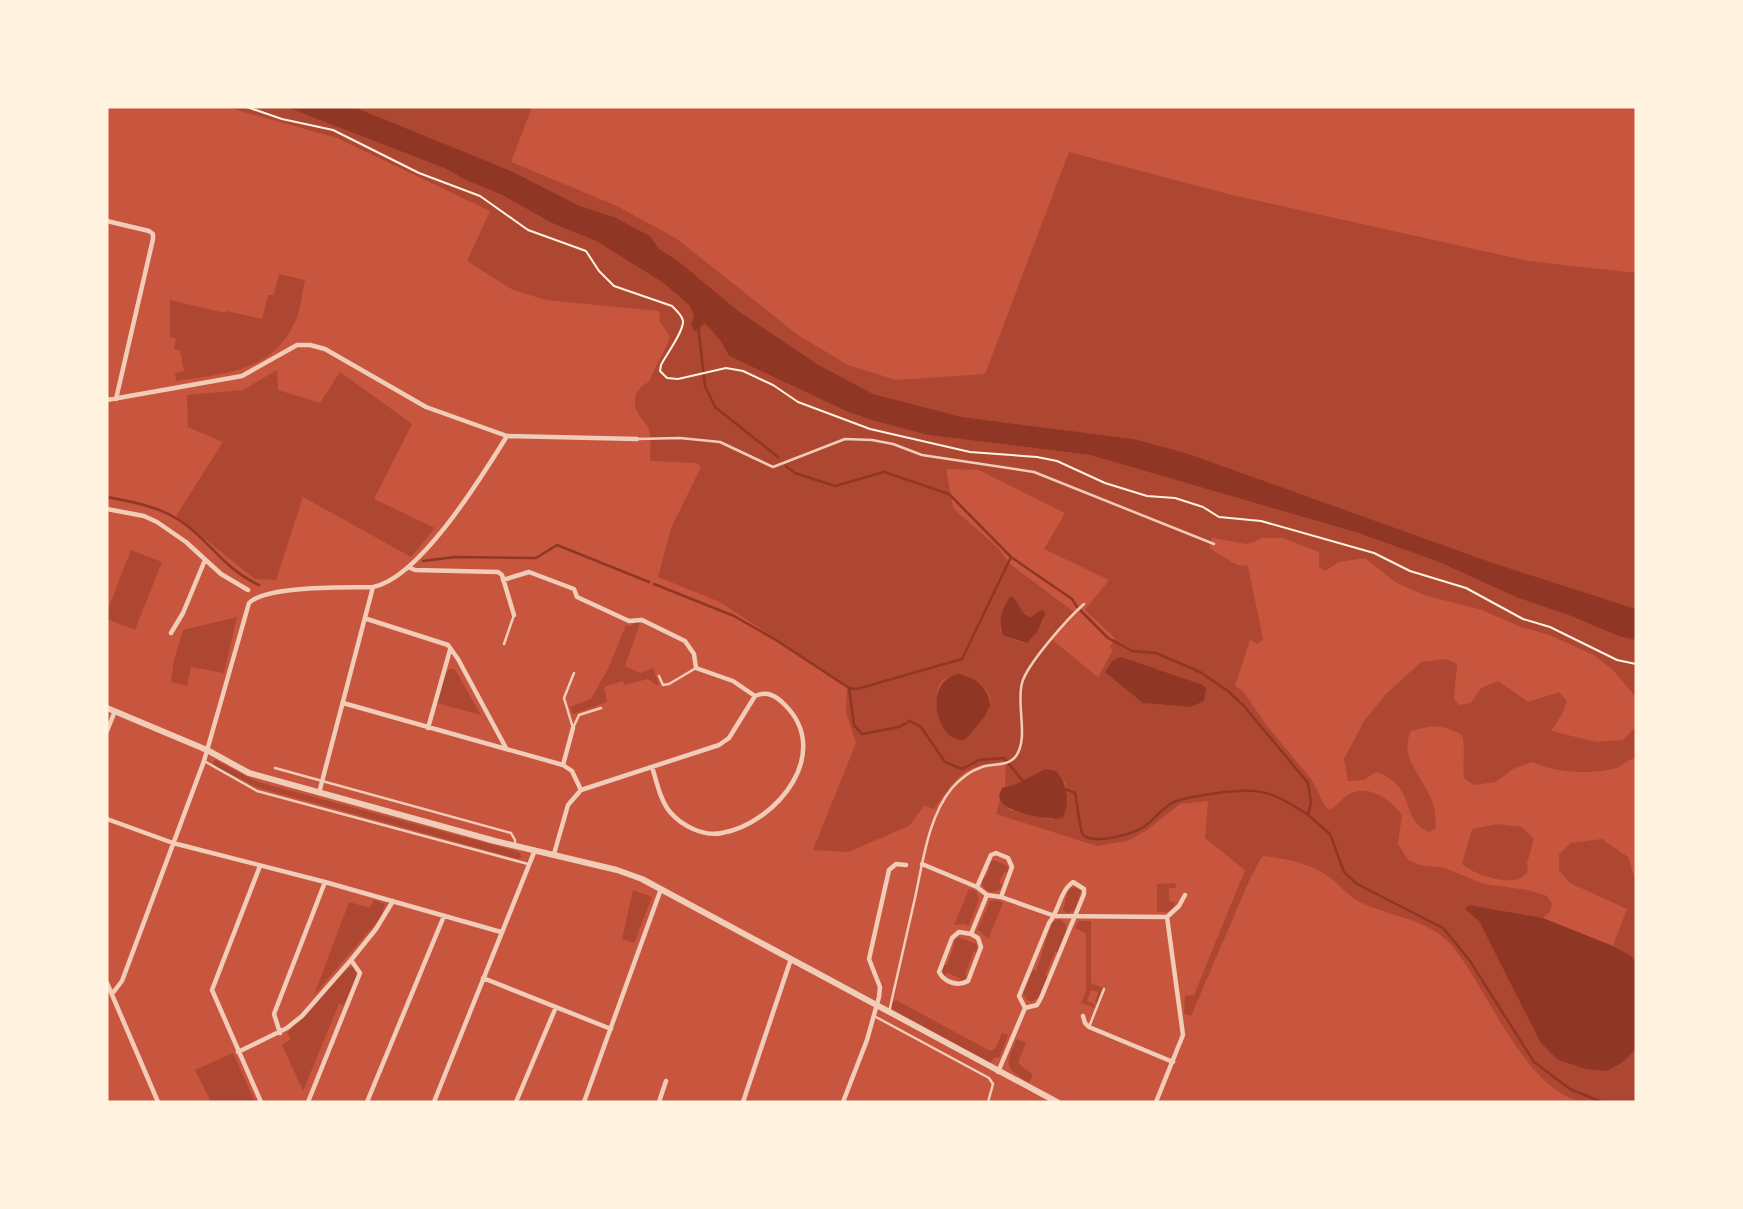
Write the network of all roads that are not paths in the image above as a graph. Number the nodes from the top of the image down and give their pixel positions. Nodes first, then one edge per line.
1 (107, 221) edge
2 (116, 399) junction
3 (107, 400) edge
4 (507, 436) junction
5 (637, 439) joint
6 (108, 512) edge
7 (1214, 544) dead end
8 (205, 560) junction
9 (410, 568) junction
10 (503, 580) junction
11 (373, 587) junction
12 (248, 590) dead end
13 (1084, 604) dead end
14 (514, 615) joint
15 (367, 619) junction
16 (171, 633) dead end
17 (504, 644) dead end
18 (450, 649) junction
19 (696, 668) junction
20 (574, 673) dead end
21 (659, 677) dead end
22 (755, 696) junction
23 (343, 703) junction
24 (107, 708) edge
25 (601, 708) dead end
26 (115, 711) junction
27 (428, 728) junction
28 (573, 728) junction
29 (107, 731) edge
30 (506, 748) junction
31 (207, 750) junction
32 (204, 761) junction
33 (563, 765) junction
34 (652, 767) junction
35 (275, 768) dead end
36 (322, 782) junction
37 (581, 790) junction
38 (319, 793) junction
39 (107, 820) edge
40 (173, 843) junction
41 (515, 846) junction
42 (535, 850) junction
43 (554, 854) junction
44 (528, 864) junction
45 (922, 864) junction
46 (906, 865) dead end
47 (260, 866) junction
48 (325, 882) junction
49 (976, 887) junction
50 (661, 888) junction
51 (987, 895) junction
52 (1185, 895) dead end
53 (1001, 897) junction
54 (393, 901) junction
55 (444, 916) junction
56 (1055, 916) junction
57 (1167, 917) junction
58 (1074, 918) junction
59 (501, 932) junction
60 (971, 934) junction
61 (791, 959) junction
62 (351, 960) junction
63 (483, 978) junction
64 (107, 983) edge
65 (1104, 989) dead end
66 (112, 994) junction
67 (876, 1006) junction
68 (556, 1007) junction
69 (1025, 1008) junction
70 (888, 1013) junction
71 (874, 1016) junction
72 (1083, 1016) dead end
73 (1089, 1027) junction
74 (611, 1029) junction
75 (280, 1033) junction
76 (238, 1052) junction
77 (1173, 1062) junction
78 (998, 1072) junction
79 (666, 1081) dead end
80 (158, 1102) edge
81 (261, 1102) edge
82 (308, 1102) edge
83 (367, 1102) edge
84 (434, 1102) edge
85 (516, 1102) edge
86 (584, 1102) edge
87 (659, 1102) edge
88 (743, 1102) edge
89 (843, 1102) edge
90 (988, 1102) edge
91 (1057, 1102) edge
92 (1156, 1102) edge

1 - 2 street
2 - 3 street
2 - 4 street
4 - 5 street
4 - 9 street
5 - 7 lane
6 - 8 street
8 - 12 street
8 - 16 street
9 - 10 street
9 - 11 street
10 - 14 street
10 - 19 street
11 - 15 street
11 - 31 street
13 - 45 lane
14 - 17 lane
15 - 18 street
15 - 23 street
18 - 27 street
18 - 30 street
19 - 21 lane
19 - 22 street
20 - 28 lane
22 - 34 street
22 - 34 street
23 - 27 street
23 - 36 street
24 - 26 street
25 - 28 lane
26 - 29 street
26 - 31 street
27 - 30 street
28 - 33 street
30 - 33 street
31 - 32 street
31 - 38 street
32 - 40 street
32 - 44 lane
33 - 37 street
34 - 37 street
35 - 36 lane
36 - 38 street
36 - 41 lane
37 - 43 street
38 - 41 street
39 - 40 street
40 - 47 street
40 - 66 street
41 - 42 street
42 - 43 street
42 - 44 street
43 - 50 street
44 - 59 street
45 - 49 street
45 - 70 lane
46 - 67 street
47 - 48 street
47 - 76 street
48 - 54 street
48 - 75 street
49 - 51 street
49 - 53 street
50 - 61 street
50 - 74 street
51 - 53 street
51 - 60 street
52 - 57 street
53 - 56 street
54 - 55 street
54 - 62 street
55 - 59 street
55 - 83 street
56 - 58 street
56 - 58 street
56 - 69 street
57 - 58 street
57 - 77 street
58 - 69 street
59 - 63 street
60 - 60 street
61 - 67 street
61 - 88 street
62 - 75 street
62 - 82 street
63 - 68 street
63 - 84 street
64 - 66 street
65 - 73 lane
66 - 80 street
67 - 70 street
67 - 71 street
68 - 74 street
68 - 85 street
69 - 78 street
70 - 78 street
71 - 89 street
71 - 90 lane
72 - 73 street
73 - 77 street
74 - 86 street
75 - 76 street
76 - 81 street
77 - 92 street
78 - 91 street
79 - 87 street

